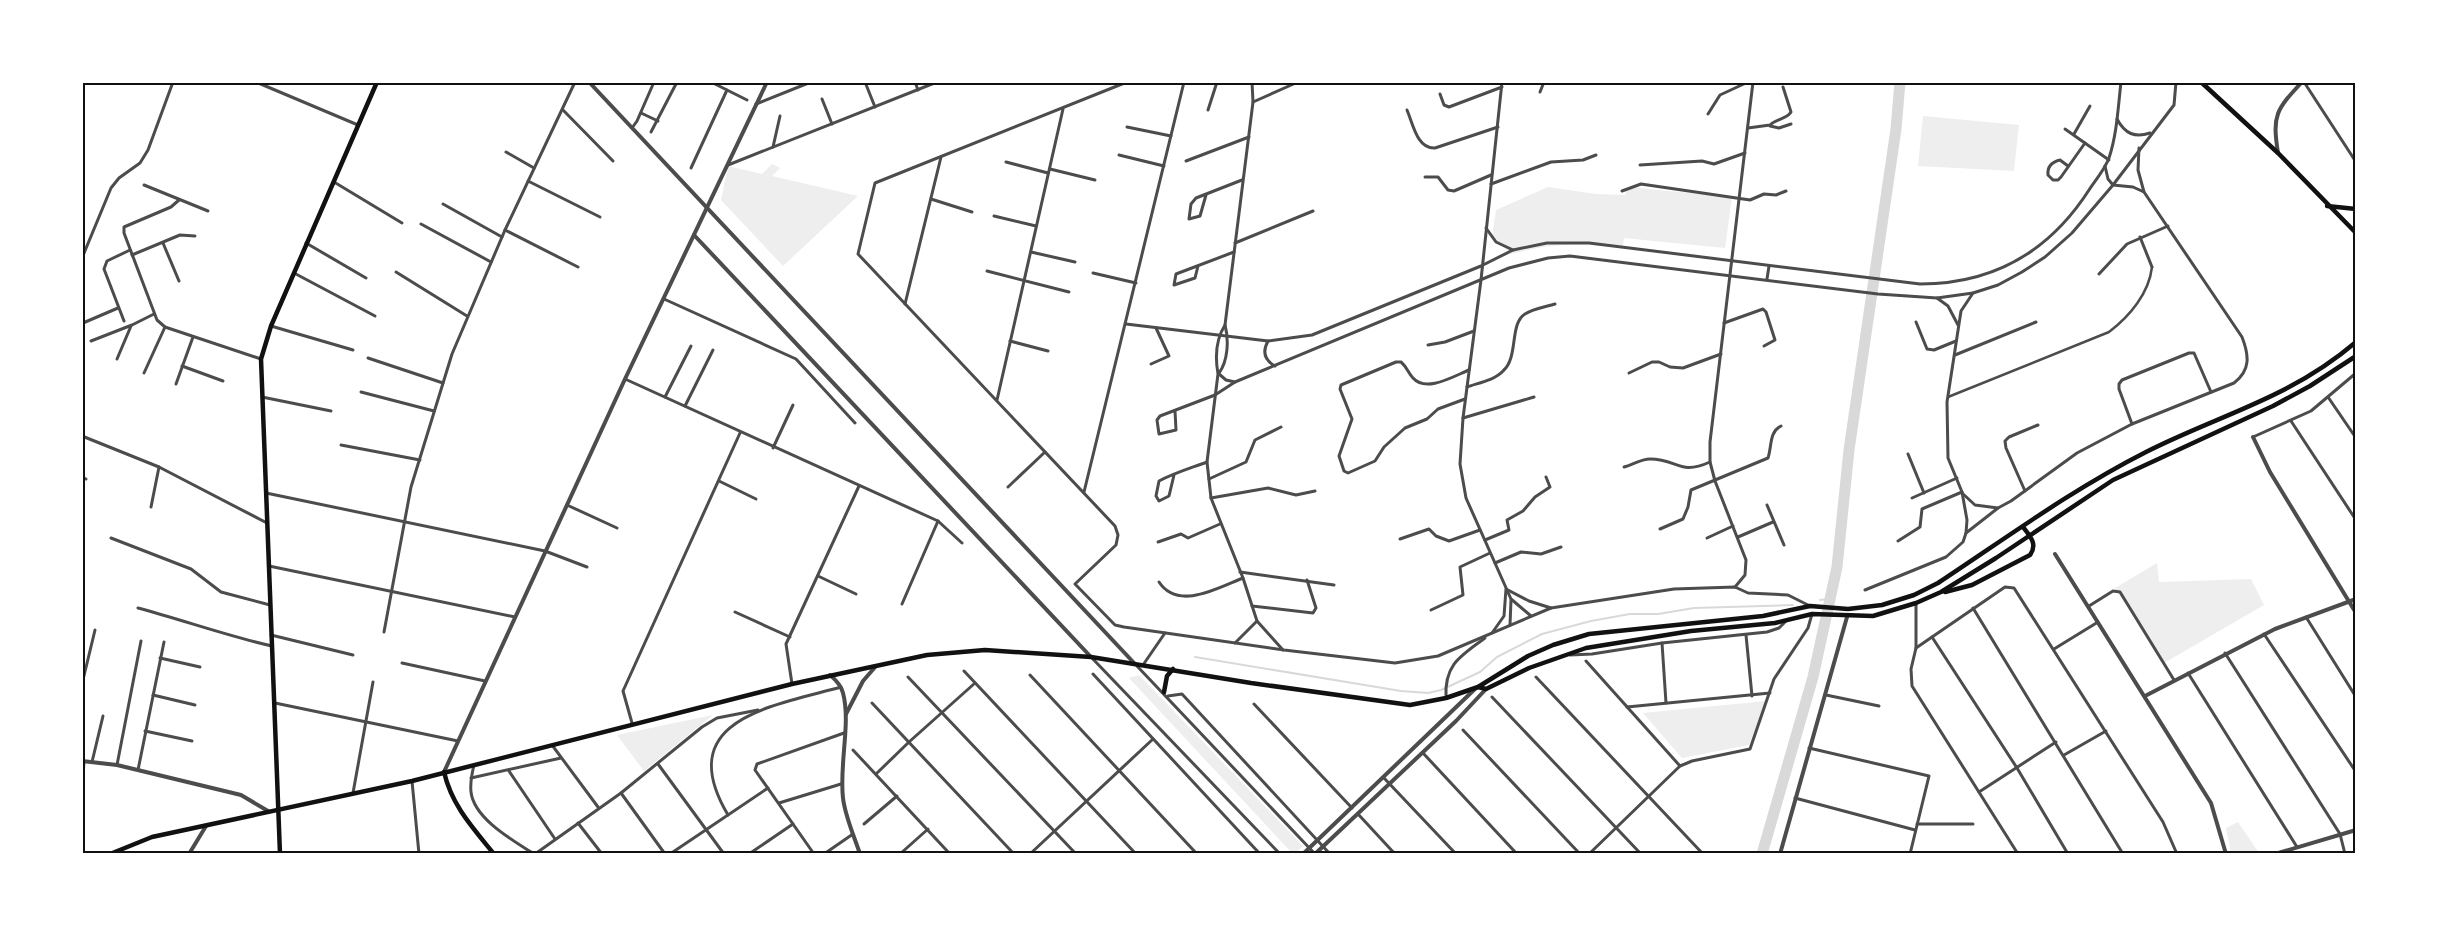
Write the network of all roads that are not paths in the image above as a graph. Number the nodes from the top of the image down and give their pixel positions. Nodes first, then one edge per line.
1 (173, 82) edge
2 (256, 82) edge
3 (377, 82) edge
4 (575, 82) edge
5 (589, 82) edge
6 (654, 82) edge
7 (678, 82) edge
8 (711, 82) edge
9 (767, 82) edge
10 (810, 82) edge
11 (865, 82) edge
12 (915, 82) edge
13 (937, 82) edge
14 (1127, 82) edge
15 (1184, 82) edge
16 (1216, 82) edge
17 (1252, 82) edge
18 (1298, 82) edge
19 (1544, 82) edge
20 (1748, 82) edge
21 (1753, 82) edge
22 (2120, 82) edge
23 (2176, 82) edge
24 (2201, 82) edge
25 (2303, 82) edge
26 (1502, 84) edge
27 (1783, 87) dead end
28 (727, 90) junction
29 (918, 90) junction
30 (1540, 92) dead end
31 (1440, 94) dead end
32 (822, 99) dead end
33 (747, 100) dead end
34 (1253, 102) junction
35 (756, 104) junction
36 (2090, 106) dead end
37 (875, 107) junction
38 (1064, 108) junction
39 (562, 110) junction
40 (1208, 110) dead end
41 (1407, 110) dead end
42 (641, 113) junction
43 (1708, 114) dead end
44 (780, 116) dead end
45 (2117, 118) junction
46 (658, 120) junction
47 (832, 124) junction
48 (1791, 124) dead end
49 (359, 125) junction
50 (1770, 126) junction
51 (1127, 127) dead end
52 (1498, 127) junction
53 (632, 128) junction
54 (1748, 128) junction
55 (2065, 130) dead end
56 (651, 132) dead end
57 (2150, 133) junction
58 (2074, 134) junction
59 (1171, 136) junction
60 (1249, 137) junction
61 (2085, 143) junction
62 (773, 148) junction
63 (2139, 148) junction
64 (506, 152) dead end
65 (2278, 153) junction
66 (1745, 154) junction
67 (1120, 155) dead end
68 (1596, 155) dead end
69 (941, 156) junction
70 (1186, 160) dead end
71 (2108, 160) junction
72 (612, 161) dead end
73 (1006, 162) dead end
74 (2356, 162) edge
75 (728, 165) junction
76 (1640, 165) dead end
77 (1164, 166) junction
78 (2068, 166) junction
79 (2105, 166) junction
80 (534, 168) junction
81 (691, 168) dead end
82 (1050, 169) junction
83 (1048, 174) junction
84 (1492, 175) junction
85 (1424, 177) dead end
86 (1242, 179) junction
87 (1096, 180) dead end
88 (332, 181) junction
89 (528, 181) junction
90 (1491, 184) junction
91 (144, 185) dead end
92 (2113, 185) junction
93 (1622, 191) dead end
94 (1786, 191) dead end
95 (2144, 192) junction
96 (1206, 195) junction
97 (1738, 196) junction
98 (931, 199) junction
99 (179, 200) junction
100 (443, 204) dead end
101 (2327, 206) junction
102 (708, 209) junction
103 (2356, 209) edge
104 (208, 211) dead end
105 (1313, 211) dead end
106 (972, 212) dead end
107 (600, 216) dead end
108 (994, 216) dead end
109 (402, 223) dead end
110 (421, 224) dead end
111 (1036, 226) junction
112 (2168, 226) junction
113 (1486, 228) junction
114 (505, 230) junction
115 (2356, 233) edge
116 (694, 235) junction
117 (195, 236) dead end
118 (502, 237) junction
119 (2140, 237) junction
120 (306, 242) junction
121 (164, 243) junction
122 (1235, 244) junction
123 (130, 250) junction
124 (1513, 250) junction
125 (1030, 252) junction
126 (1234, 252) junction
127 (132, 255) junction
128 (82, 258) edge
129 (491, 262) junction
130 (1075, 262) dead end
131 (1730, 262) junction
132 (1198, 266) junction
133 (1481, 266) junction
134 (1769, 266) junction
135 (578, 267) dead end
136 (2152, 267) joint
137 (987, 271) dead end
138 (293, 272) junction
139 (396, 272) dead end
140 (1093, 273) dead end
141 (1729, 274) junction
142 (2099, 274) dead end
143 (366, 278) dead end
144 (1767, 279) junction
145 (1481, 280) junction
146 (179, 281) dead end
147 (1024, 281) junction
148 (1136, 283) junction
149 (1069, 292) dead end
150 (1973, 293) junction
151 (1937, 298) junction
152 (664, 299) junction
153 (905, 304) junction
154 (1555, 304) dead end
155 (118, 308) junction
156 (154, 314) junction
157 (375, 316) dead end
158 (467, 316) junction
159 (124, 321) dead end
160 (1916, 322) dead end
161 (2036, 322) dead end
162 (83, 323) edge
163 (1724, 323) junction
164 (1126, 324) junction
165 (132, 325) junction
166 (1225, 325) junction
167 (165, 326) junction
168 (271, 326) junction
169 (1958, 326) junction
170 (1156, 328) junction
171 (1474, 332) junction
172 (1218, 335) junction
173 (1228, 335) junction
174 (193, 337) junction
175 (1957, 340) junction
176 (91, 341) dead end
177 (1010, 341) junction
178 (1268, 341) junction
179 (2356, 342) edge
180 (691, 346) dead end
181 (1428, 346) dead end
182 (1764, 346) dead end
183 (353, 350) dead end
184 (712, 350) dead end
185 (1048, 351) dead end
186 (1721, 354) junction
187 (1954, 356) junction
188 (2356, 356) edge
189 (368, 358) dead end
190 (117, 359) dead end
191 (261, 359) junction
192 (2335, 360) junction
193 (1151, 364) dead end
194 (182, 366) junction
195 (1275, 366) junction
196 (2341, 367) junction
197 (1469, 370) junction
198 (144, 373) dead end
199 (1629, 373) dead end
200 (2356, 373) edge
201 (1218, 374) junction
202 (626, 379) junction
203 (223, 381) dead end
204 (1235, 382) junction
205 (443, 383) junction
206 (176, 384) dead end
207 (1467, 388) junction
208 (361, 392) dead end
209 (2211, 392) junction
210 (1215, 395) junction
211 (262, 397) junction
212 (665, 397) junction
213 (1534, 397) dead end
214 (1948, 397) junction
215 (2328, 397) junction
216 (1465, 399) junction
217 (997, 400) junction
218 (793, 405) dead end
219 (684, 406) junction
220 (331, 411) dead end
221 (434, 411) junction
222 (1175, 411) junction
223 (1462, 418) junction
224 (2291, 421) junction
225 (855, 423) dead end
226 (2132, 424) junction
227 (2038, 425) dead end
228 (1781, 426) dead end
229 (1281, 427) dead end
230 (740, 433) junction
231 (82, 436) edge
232 (2253, 437) joint
233 (2356, 438) edge
234 (341, 445) dead end
235 (773, 448) junction
236 (1046, 452) junction
237 (1908, 454) dead end
238 (420, 460) junction
239 (1207, 462) junction
240 (1710, 462) junction
241 (159, 467) junction
242 (1624, 467) dead end
243 (1174, 475) junction
244 (1546, 477) dead end
245 (1957, 478) junction
246 (1208, 479) junction
247 (719, 481) junction
248 (1715, 481) junction
249 (859, 486) junction
250 (1008, 487) dead end
251 (2025, 490) junction
252 (1315, 491) dead end
253 (1962, 492) junction
254 (265, 493) junction
255 (1084, 493) junction
256 (1924, 493) junction
257 (1211, 498) junction
258 (1912, 498) dead end
259 (756, 499) dead end
260 (567, 505) junction
261 (1767, 505) dead end
262 (151, 507) dead end
263 (1998, 508) junction
264 (2356, 520) edge
265 (938, 521) junction
266 (404, 522) junction
267 (1773, 522) junction
268 (267, 523) junction
269 (1220, 524) junction
270 (1733, 526) junction
271 (2023, 527) junction
272 (617, 528) dead end
273 (1660, 529) dead end
274 (1480, 530) junction
275 (1966, 533) junction
276 (2030, 535) junction
277 (1738, 537) junction
278 (112, 538) dead end
279 (1707, 538) dead end
280 (1400, 539) dead end
281 (1485, 540) junction
282 (1898, 541) dead end
283 (1158, 542) dead end
284 (962, 544) dead end
285 (1784, 545) dead end
286 (1561, 547) dead end
287 (546, 551) junction
288 (1490, 553) junction
289 (2055, 554) dead end
290 (1494, 563) junction
291 (269, 566) junction
292 (587, 568) dead end
293 (1240, 572) junction
294 (818, 576) junction
295 (1243, 578) junction
296 (1307, 580) junction
297 (1159, 582) dead end
298 (1334, 585) dead end
299 (1735, 587) junction
300 (1506, 589) junction
301 (1865, 590) dead end
302 (390, 591) junction
303 (1941, 592) junction
304 (856, 594) dead end
305 (1511, 599) junction
306 (2356, 599) edge
307 (2349, 601) junction
308 (1916, 603) junction
309 (902, 604) dead end
310 (1808, 604) junction
311 (270, 606) junction
312 (1252, 606) junction
313 (2089, 606) junction
314 (138, 608) dead end
315 (1551, 608) junction
316 (1973, 608) junction
317 (1431, 610) dead end
318 (734, 612) dead end
319 (2356, 613) edge
320 (1812, 614) junction
321 (1530, 616) junction
322 (515, 617) junction
323 (1848, 617) junction
324 (2306, 617) junction
325 (1787, 620) junction
326 (1257, 621) junction
327 (2098, 622) junction
328 (1510, 625) junction
329 (95, 630) dead end
330 (384, 632) dead end
331 (1165, 633) junction
332 (1746, 634) junction
333 (2264, 634) junction
334 (272, 635) junction
335 (1490, 635) junction
336 (1932, 636) junction
337 (790, 637) junction
338 (141, 641) dead end
339 (164, 642) dead end
340 (1235, 643) junction
341 (1662, 643) junction
342 (272, 646) junction
343 (1916, 648) junction
344 (2054, 649) junction
345 (1284, 650) junction
346 (2225, 653) junction
347 (353, 655) dead end
348 (1562, 655) junction
349 (1091, 657) junction
350 (160, 658) junction
351 (1586, 661) dead end
352 (402, 663) dead end
353 (1135, 664) junction
354 (1143, 665) junction
355 (876, 666) junction
356 (200, 667) dead end
357 (1173, 669) junction
358 (964, 670) dead end
359 (2188, 672) junction
360 (1093, 674) dead end
361 (830, 675) junction
362 (1030, 675) dead end
363 (908, 677) dead end
364 (1536, 677) dead end
365 (2174, 680) junction
366 (485, 681) junction
367 (374, 682) dead end
368 (975, 682) junction
369 (82, 684) edge
370 (792, 684) junction
371 (1478, 686) junction
372 (841, 687) junction
373 (1486, 689) junction
374 (1164, 692) junction
375 (1770, 693) junction
376 (153, 695) junction
377 (1168, 696) junction
378 (1752, 696) junction
379 (1826, 696) junction
380 (2145, 696) junction
381 (1492, 697) dead end
382 (2356, 697) edge
383 (1446, 698) junction
384 (274, 703) junction
385 (872, 703) dead end
386 (1254, 704) dead end
387 (1666, 704) junction
388 (195, 705) dead end
389 (1879, 706) dead end
390 (1627, 707) junction
391 (758, 710) junction
392 (942, 712) junction
393 (103, 716) dead end
394 (845, 716) junction
395 (366, 722) junction
396 (632, 723) junction
397 (1463, 730) dead end
398 (145, 731) junction
399 (2106, 731) junction
400 (844, 733) junction
401 (1153, 739) junction
402 (192, 741) dead end
403 (458, 741) junction
404 (909, 742) junction
405 (2056, 742) junction
406 (552, 745) junction
407 (1808, 748) junction
408 (853, 750) dead end
409 (1423, 753) junction
410 (2064, 755) junction
411 (561, 758) junction
412 (83, 761) edge
413 (92, 762) junction
414 (474, 764) junction
415 (658, 764) junction
416 (116, 765) junction
417 (1680, 766) junction
418 (2017, 768) junction
419 (138, 770) junction
420 (509, 770) junction
421 (1119, 770) junction
422 (444, 772) junction
423 (2356, 772) edge
424 (876, 774) junction
425 (472, 778) junction
426 (1384, 778) junction
427 (412, 781) junction
428 (841, 784) junction
429 (1390, 784) junction
430 (768, 788) junction
431 (82, 791) edge
432 (621, 792) junction
433 (1979, 792) junction
434 (353, 793) junction
435 (896, 796) junction
436 (1649, 797) junction
437 (1794, 798) junction
438 (1086, 800) junction
439 (779, 804) junction
440 (598, 808) junction
441 (1352, 808) junction
442 (278, 810) junction
443 (268, 811) junction
444 (728, 814) junction
445 (1358, 814) junction
446 (578, 822) junction
447 (793, 824) junction
448 (864, 824) dead end
449 (1917, 824) junction
450 (1973, 824) dead end
451 (206, 826) junction
452 (1616, 827) junction
453 (707, 829) junction
454 (928, 829) junction
455 (1054, 830) junction
456 (1915, 830) junction
457 (2356, 830) edge
458 (853, 833) junction
459 (2340, 834) junction
460 (555, 839) junction
461 (1317, 840) junction
462 (1323, 846) junction
463 (1310, 847) junction
464 (2297, 847) junction
465 (110, 854) edge
466 (189, 854) edge
467 (280, 854) edge
468 (419, 854) edge
469 (494, 854) edge
470 (534, 854) edge
471 (602, 854) edge
472 (665, 854) edge
473 (670, 854) edge
474 (724, 854) edge
475 (749, 854) edge
476 (814, 854) edge
477 (824, 854) edge
478 (860, 854) edge
479 (900, 854) edge
480 (950, 854) edge
481 (1014, 854) edge
482 (1030, 854) edge
483 (1076, 854) edge
484 (1136, 854) edge
485 (1197, 854) edge
486 (1260, 854) edge
487 (1280, 854) edge
488 (1303, 854) edge
489 (1315, 854) edge
490 (1330, 854) edge
491 (1395, 854) edge
492 (1456, 854) edge
493 (1517, 854) edge
494 (1580, 854) edge
495 (1589, 854) edge
496 (1641, 854) edge
497 (1702, 854) edge
498 (1780, 854) edge
499 (1910, 854) edge
500 (2018, 854) edge
501 (2068, 854) edge
502 (2124, 854) edge
503 (2177, 854) edge
504 (2226, 854) edge
505 (2276, 854) edge
506 (2345, 854) edge

1 - 128 street
2 - 49 street
3 - 49 main road
4 - 39 street
5 - 53 street
6 - 42 street
7 - 46 street
8 - 28 street
9 - 35 street
10 - 35 street
11 - 37 street
12 - 29 street
13 - 29 street
14 - 38 street
15 - 59 street
16 - 40 street
17 - 34 street
18 - 34 street
19 - 30 street
20 - 43 street
21 - 54 street
22 - 45 street
23 - 57 street
24 - 65 main road
25 - 65 street
25 - 74 street
26 - 31 street
26 - 52 street
27 - 50 street
28 - 33 street
28 - 81 street
29 - 37 street
32 - 47 street
34 - 60 street
35 - 75 street
36 - 58 street
37 - 47 street
38 - 69 street
38 - 82 street
39 - 72 street
39 - 80 street
41 - 52 street
42 - 46 street
42 - 53 street
44 - 62 street
45 - 57 street
45 - 71 street
46 - 56 street
47 - 62 street
48 - 50 street
49 - 88 main road
50 - 54 street
51 - 59 street
52 - 84 street
53 - 102 street
54 - 66 street
55 - 58 street
57 - 63 street
58 - 61 street
59 - 77 street
60 - 70 street
60 - 86 street
61 - 71 street
61 - 78 street
62 - 75 street
63 - 92 street
63 - 95 street
64 - 80 street
65 - 101 main road
66 - 76 street
66 - 97 street
67 - 77 street
68 - 90 street
69 - 98 street
69 - 153 street
71 - 79 street
73 - 83 street
75 - 102 street
77 - 148 street
78 - 78 street
79 - 92 street
79 - 134 street
80 - 89 street
82 - 83 street
82 - 87 street
83 - 111 street
84 - 85 street
84 - 90 street
86 - 96 street
86 - 122 street
88 - 109 street
88 - 120 main road
89 - 107 street
89 - 114 street
90 - 113 street
91 - 99 street
92 - 95 street
92 - 150 street
93 - 97 street
94 - 97 street
95 - 112 street
96 - 96 street
97 - 131 street
98 - 106 street
98 - 153 street
99 - 104 street
99 - 123 street
100 - 118 street
101 - 103 main road
101 - 115 main road
102 - 116 street
102 - 353 street
105 - 122 street
108 - 111 street
110 - 129 street
111 - 125 street
112 - 119 street
112 - 209 street
113 - 124 street
113 - 133 street
114 - 118 street
114 - 135 street
116 - 152 street
116 - 349 street
117 - 121 street
118 - 129 street
119 - 136 street
119 - 142 street
120 - 138 main road
120 - 143 street
121 - 127 street
121 - 146 street
122 - 126 street
123 - 127 street
123 - 155 street
124 - 131 street
124 - 133 street
125 - 130 street
125 - 147 street
126 - 132 street
126 - 166 street
127 - 156 street
129 - 158 street
131 - 134 street
131 - 141 street
132 - 132 street
133 - 145 street
133 - 178 street
134 - 144 street
136 - 214 street
137 - 147 street
138 - 157 street
138 - 168 main road
139 - 158 street
140 - 148 street
141 - 144 street
141 - 145 street
141 - 163 street
144 - 151 street
145 - 171 street
145 - 195 street
147 - 149 street
147 - 177 street
148 - 164 street
150 - 151 street
150 - 169 street
151 - 169 street
152 - 202 street
152 - 225 street
153 - 217 street
154 - 207 street
155 - 159 street
155 - 162 street
156 - 165 street
156 - 167 street
158 - 205 street
160 - 175 street
161 - 187 street
163 - 182 street
163 - 186 street
164 - 170 street
164 - 255 street
165 - 176 street
165 - 190 street
166 - 172 street
166 - 173 street
167 - 174 street
167 - 198 street
168 - 183 street
168 - 191 main road
169 - 175 street
170 - 172 street
170 - 193 street
171 - 181 street
171 - 197 street
172 - 173 street
172 - 201 street
173 - 178 street
173 - 201 street
174 - 191 street
174 - 194 street
175 - 187 street
177 - 185 street
177 - 217 street
178 - 195 street
179 - 192 main road
180 - 212 street
184 - 219 street
186 - 199 street
186 - 240 street
187 - 214 street
188 - 196 main road
189 - 205 street
191 - 211 main road
192 - 196 main road
192 - 271 main road
194 - 203 street
194 - 206 street
195 - 204 street
196 - 276 main road
197 - 207 street
197 - 216 street
200 - 215 street
201 - 204 street
201 - 210 street
202 - 212 street
202 - 260 street
204 - 210 street
205 - 221 street
207 - 216 street
208 - 221 street
209 - 226 street
209 - 226 street
210 - 222 street
210 - 239 street
211 - 220 street
211 - 254 main road
212 - 219 street
213 - 223 street
214 - 245 street
215 - 224 street
215 - 233 street
216 - 223 street
217 - 236 street
218 - 235 street
219 - 230 street
221 - 238 street
222 - 222 street
223 - 274 street
224 - 232 street
224 - 264 street
226 - 251 street
227 - 251 street
228 - 248 street
229 - 246 street
230 - 235 street
230 - 247 street
231 - 241 street
232 - 307 street
234 - 238 street
235 - 249 street
236 - 250 street
236 - 255 street
237 - 256 street
238 - 266 street
239 - 243 street
239 - 246 street
240 - 242 street
240 - 248 street
241 - 262 street
241 - 268 street
243 - 243 street
244 - 281 street
245 - 253 street
245 - 256 street
246 - 257 street
247 - 259 street
247 - 396 street
248 - 270 street
248 - 273 street
249 - 265 street
249 - 294 street
251 - 263 street
252 - 257 street
253 - 263 street
253 - 275 street
253 - 282 street
254 - 266 street
254 - 268 main road
255 - 331 street
256 - 258 street
257 - 269 street
260 - 272 street
260 - 287 street
261 - 267 street
263 - 275 street
265 - 284 street
265 - 309 street
266 - 287 street
266 - 302 street
267 - 277 street
267 - 285 street
268 - 291 main road
269 - 283 street
269 - 293 street
270 - 277 street
270 - 279 street
271 - 276 main road
271 - 310 main road
274 - 280 street
274 - 281 street
275 - 301 street
276 - 303 main road
276 - 303 main road
277 - 299 street
278 - 311 street
281 - 288 street
286 - 290 street
287 - 292 street
287 - 322 street
288 - 290 street
288 - 317 street
289 - 313 street
290 - 300 street
291 - 302 street
291 - 311 main road
293 - 295 street
293 - 296 street
294 - 304 street
294 - 337 street
295 - 297 street
295 - 312 street
296 - 298 street
296 - 312 street
299 - 310 street
299 - 315 street
300 - 305 street
300 - 315 street
300 - 335 street
302 - 322 street
302 - 330 street
303 - 308 main road
305 - 321 street
305 - 328 street
306 - 307 street
307 - 319 street
307 - 324 street
308 - 323 main road
308 - 343 street
310 - 371 main road
311 - 334 main road
312 - 326 street
313 - 327 street
313 - 365 street
314 - 342 street
315 - 321 street
316 - 336 street
316 - 344 street
316 - 405 street
318 - 337 street
320 - 323 main road
320 - 325 main road
320 - 375 street
321 - 328 street
322 - 366 street
323 - 379 street
324 - 333 street
324 - 382 street
325 - 332 street
325 - 348 main road
326 - 340 street
326 - 345 street
327 - 344 street
327 - 380 street
328 - 335 street
329 - 369 street
331 - 340 street
331 - 354 street
332 - 341 street
332 - 378 street
333 - 346 street
333 - 423 street
334 - 342 main road
334 - 347 street
335 - 345 street
335 - 383 street
336 - 343 street
336 - 418 street
337 - 370 street
338 - 416 street
339 - 350 street
340 - 345 street
341 - 348 street
341 - 387 street
342 - 384 main road
343 - 433 street
344 - 399 street
346 - 359 street
346 - 459 street
348 - 373 main road
349 - 353 main road
349 - 355 main road
349 - 487 street
350 - 356 street
350 - 376 street
351 - 390 street
352 - 366 street
353 - 354 main road
353 - 374 street
354 - 357 main road
355 - 361 main road
355 - 394 street
357 - 374 main road
357 - 383 main road
358 - 368 street
359 - 365 street
359 - 464 street
360 - 401 street
361 - 370 main road
361 - 372 street
362 - 421 street
363 - 392 street
364 - 436 street
365 - 380 street
366 - 403 street
367 - 395 street
368 - 392 street
368 - 438 street
370 - 396 main road
371 - 373 main road
371 - 383 main road
371 - 426 street
372 - 391 street
372 - 394 street
373 - 409 street
374 - 377 street
375 - 378 street
375 - 417 street
376 - 388 street
376 - 398 street
377 - 461 street
377 - 463 street
378 - 387 street
379 - 389 street
379 - 407 street
380 - 504 street
381 - 452 street
384 - 395 street
384 - 442 main road
385 - 404 street
386 - 441 street
387 - 390 street
390 - 417 street
391 - 415 street
391 - 444 street
392 - 404 street
392 - 455 street
393 - 413 street
394 - 400 street
395 - 403 street
395 - 434 street
396 - 406 main road
397 - 494 street
398 - 402 street
398 - 419 street
399 - 410 street
399 - 503 street
400 - 428 street
400 - 430 street
401 - 421 street
401 - 486 street
403 - 422 street
404 - 424 street
404 - 481 street
405 - 410 street
405 - 418 street
406 - 411 street
406 - 414 main road
407 - 437 street
407 - 449 street
408 - 424 street
409 - 429 street
409 - 493 street
410 - 502 street
411 - 420 street
411 - 440 street
412 - 413 street
412 - 431 street
413 - 416 street
414 - 422 main road
414 - 425 street
415 - 432 street
415 - 453 street
416 - 419 street
417 - 436 street
418 - 433 street
418 - 501 street
419 - 443 street
420 - 425 street
420 - 460 street
421 - 438 street
421 - 485 street
422 - 427 main road
422 - 469 main road
424 - 435 street
425 - 470 street
426 - 429 street
426 - 441 street
427 - 434 main road
427 - 468 street
428 - 439 street
428 - 458 street
429 - 445 street
429 - 492 street
430 - 439 street
430 - 444 street
432 - 440 street
432 - 472 street
433 - 500 street
434 - 442 main road
435 - 448 street
435 - 454 street
436 - 452 street
436 - 497 street
437 - 456 street
437 - 498 street
438 - 455 street
438 - 484 street
439 - 447 street
440 - 446 street
441 - 461 street
442 - 443 main road
442 - 467 main road
443 - 451 main road
444 - 453 street
445 - 462 street
445 - 491 street
446 - 460 street
446 - 471 street
447 - 475 street
447 - 476 street
449 - 450 street
449 - 456 street
451 - 465 main road
451 - 466 street
452 - 495 street
452 - 496 street
453 - 473 street
453 - 474 street
454 - 479 street
454 - 480 street
455 - 482 street
455 - 483 street
456 - 499 street
457 - 459 street
458 - 477 street
458 - 478 street
459 - 464 street
459 - 506 street
460 - 470 street
461 - 462 street
461 - 463 street
462 - 489 street
462 - 490 street
463 - 488 street
463 - 489 street
464 - 505 street

